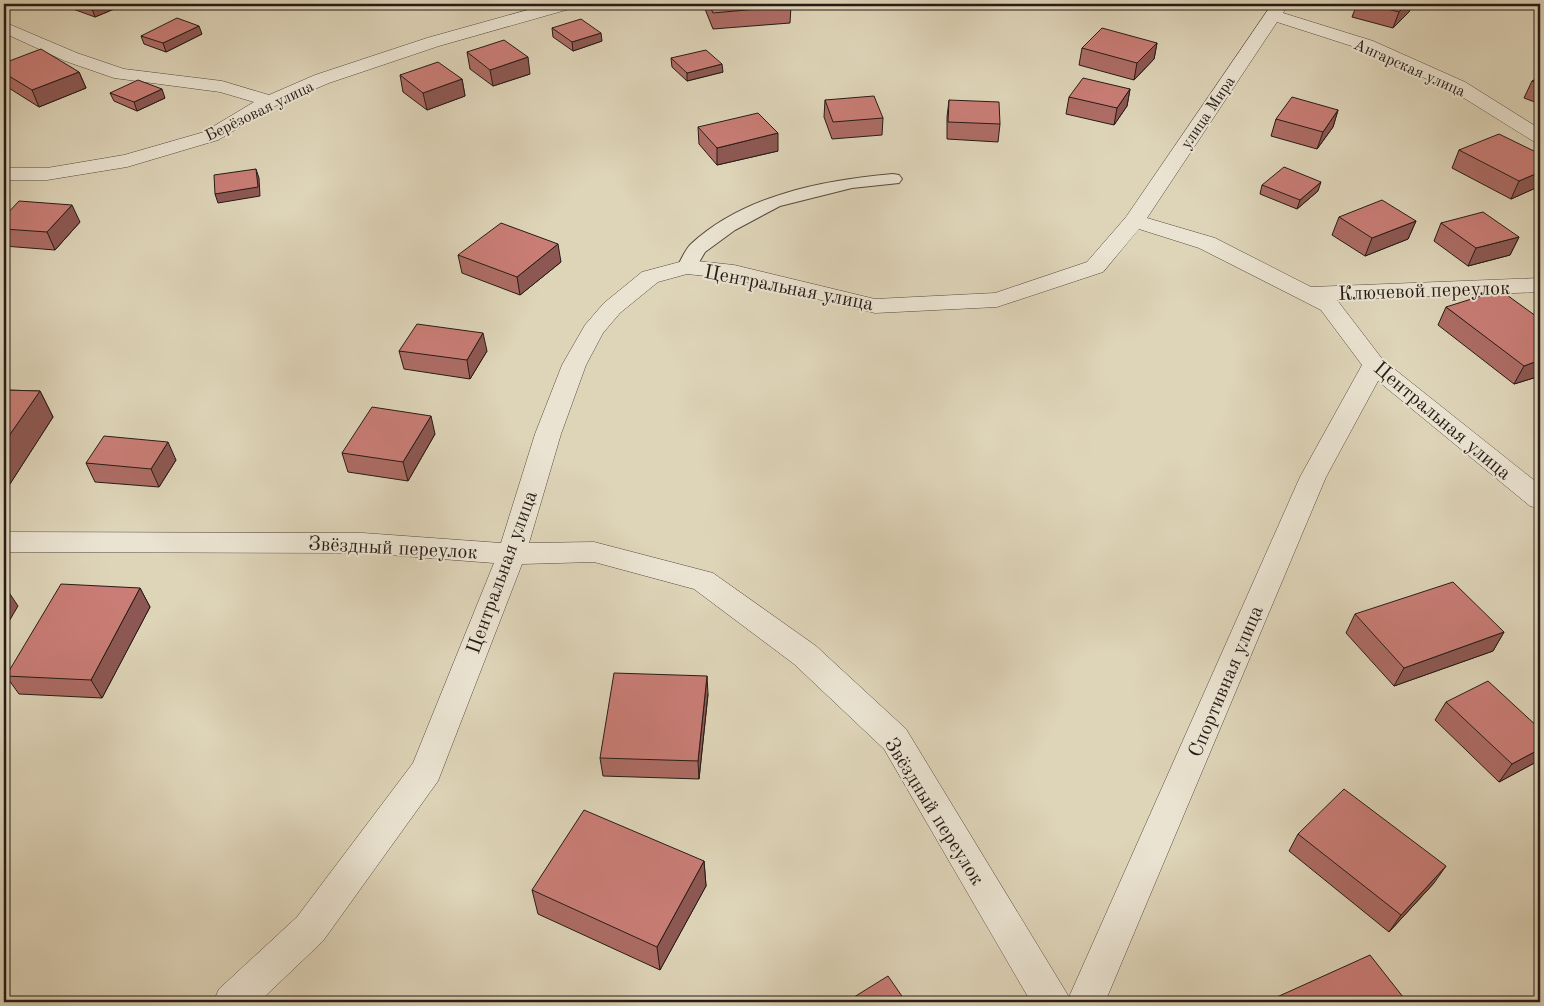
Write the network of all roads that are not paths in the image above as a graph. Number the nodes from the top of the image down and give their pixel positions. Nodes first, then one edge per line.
1 (566, 4) edge
2 (1276, 9) edge
3 (4, 27) edge
4 (270, 101) junction
5 (1540, 136) edge
6 (4, 174) edge
7 (893, 179) dead end
8 (1134, 221) junction
9 (687, 267) junction
10 (1540, 285) edge
11 (1308, 294) junction
12 (1374, 365) junction
13 (1540, 499) edge
14 (4, 542) edge
15 (512, 554) junction
16 (232, 1002) edge
17 (1052, 1002) edge
18 (1086, 1002) edge

1 - 4 street, Берёзовая улица
2 - 5 street, Ангарская улица
2 - 8 street, улица Мира
3 - 4 street
4 - 6 street, Берёзовая улица
7 - 9 lane
8 - 9 street, Центральная улица
8 - 11 street, Центральная улица
9 - 15 street, Центральная улица
10 - 11 street, Ключевой переулок
11 - 12 street, Центральная улица
12 - 13 street, Центральная улица
12 - 18 street, Спортивная улица
14 - 15 street, Звёздный переулок
15 - 16 street, Центральная улица
15 - 17 street, Звёздный переулок

